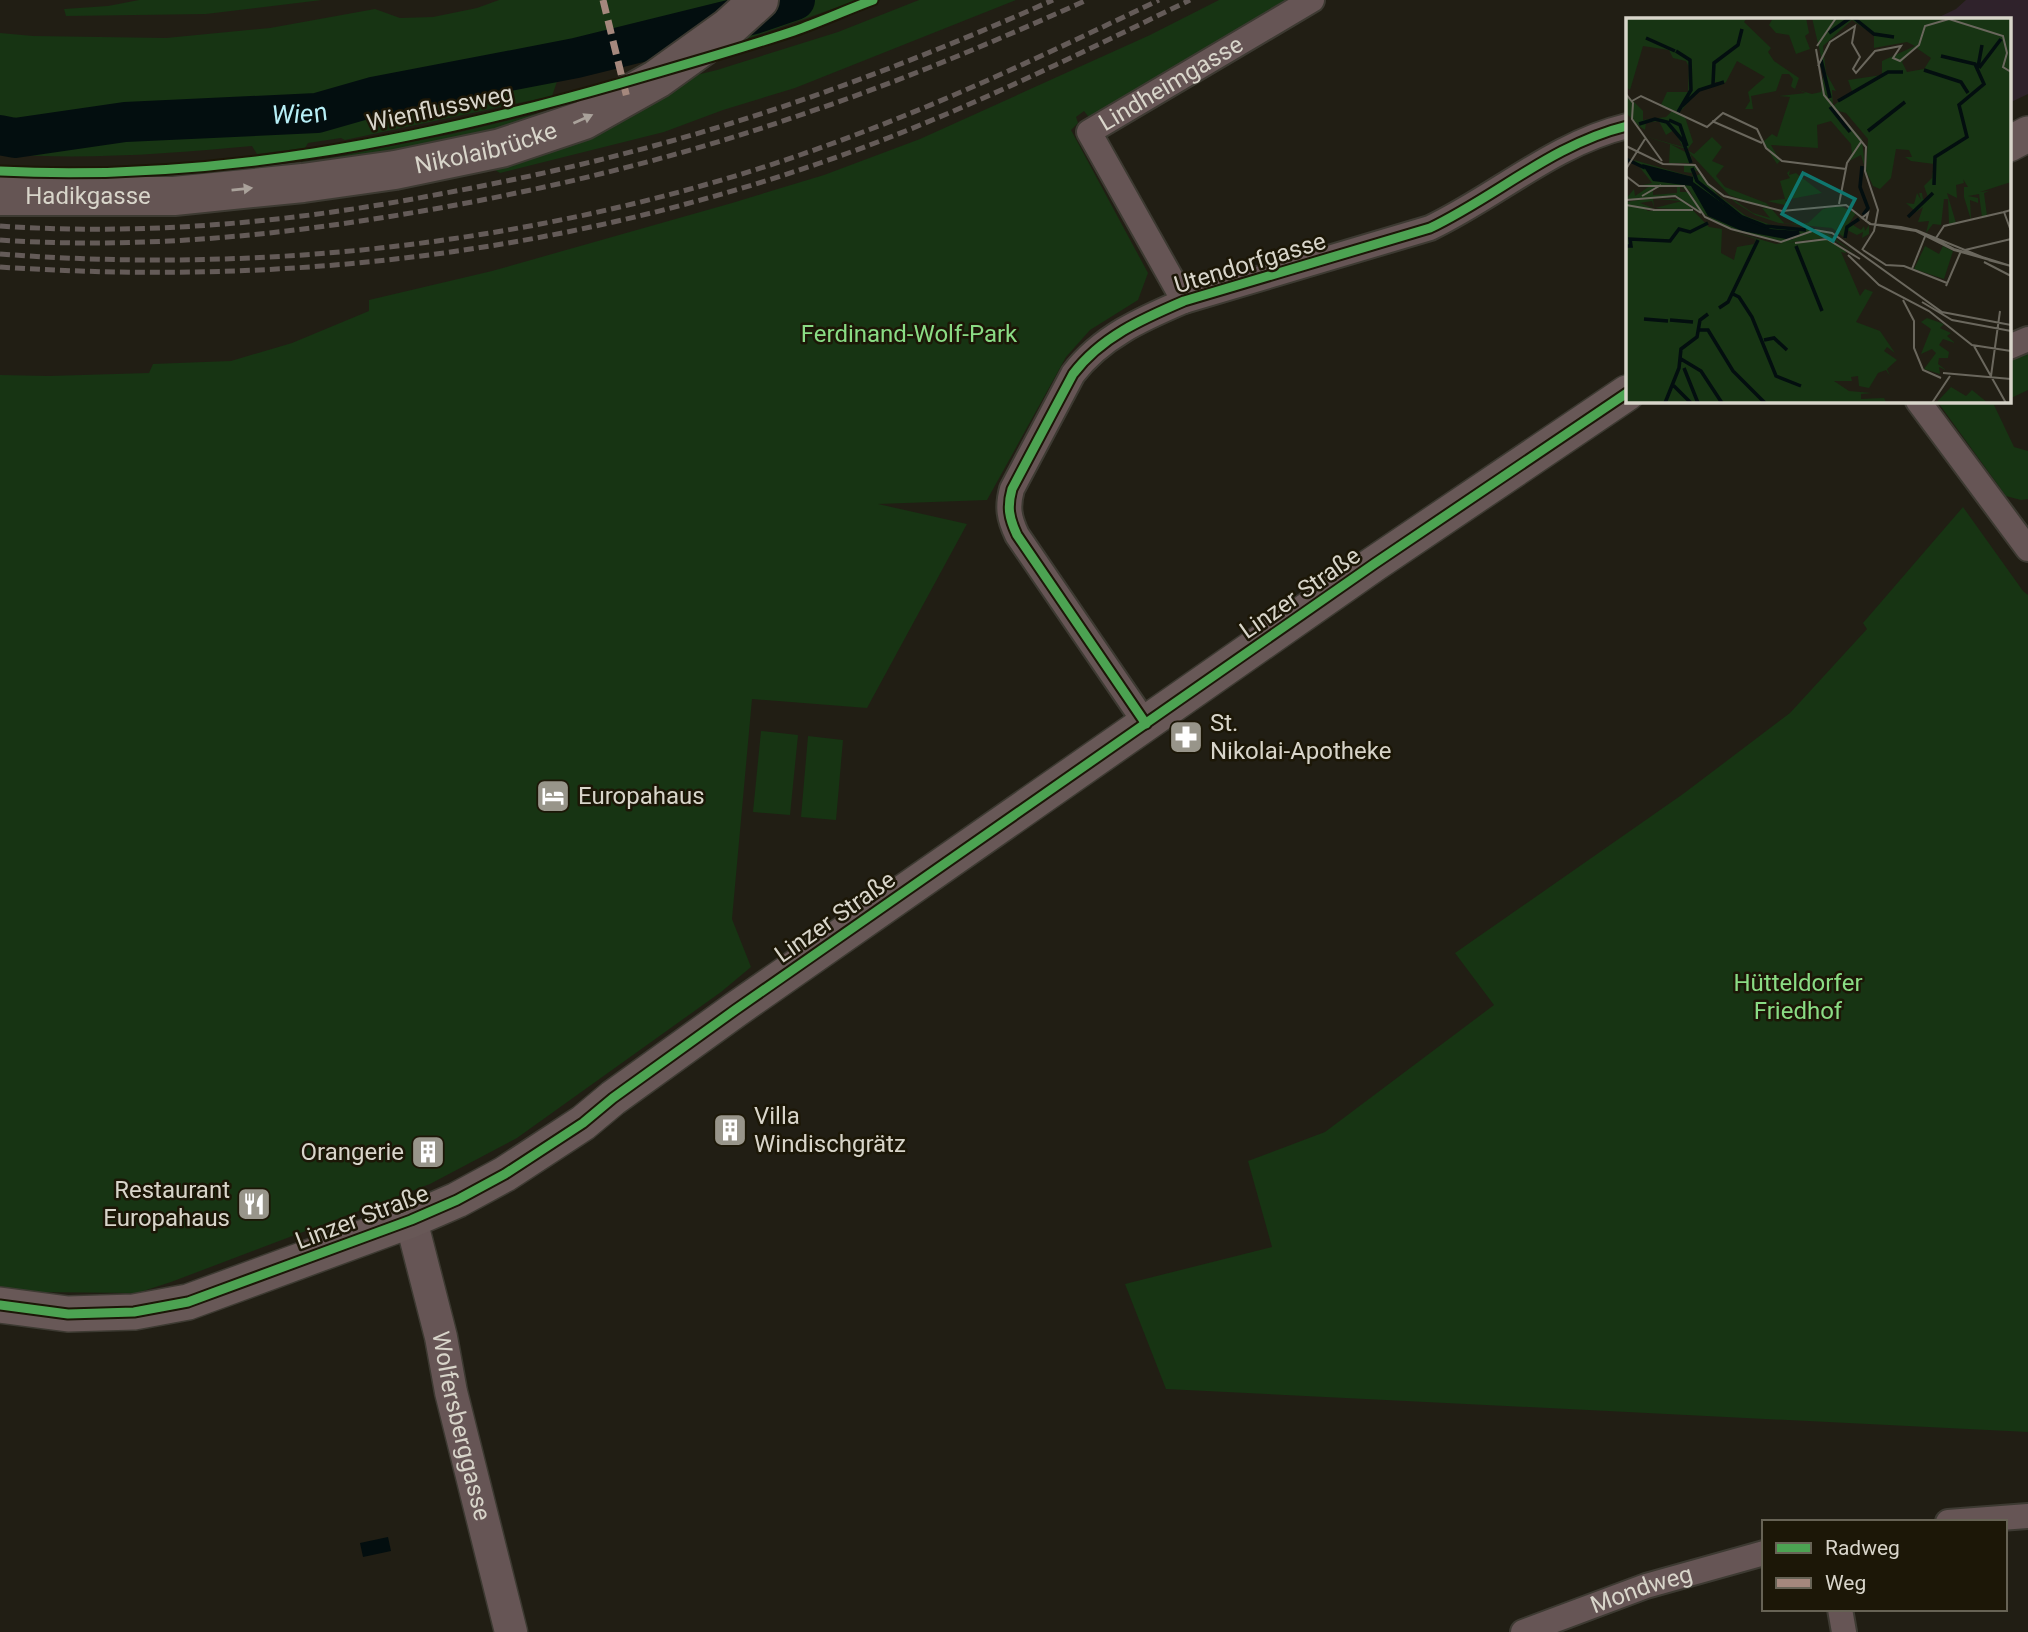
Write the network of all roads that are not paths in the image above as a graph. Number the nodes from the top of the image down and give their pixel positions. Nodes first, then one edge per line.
1 (760, 0) edge
2 (1312, 0) edge
3 (1626, 126) edge
4 (2028, 134) edge
5 (2010, 143) edge
6 (0, 196) edge
7 (174, 196) joint
8 (1184, 302) junction
9 (2028, 339) edge
10 (2010, 347) edge
11 (1626, 394) edge
12 (1919, 402) edge
13 (2025, 543) edge
14 (1146, 724) junction
15 (411, 1220) junction
16 (0, 1305) edge
17 (2028, 1516) edge
18 (1975, 1520) edge
19 (1762, 1554) edge
20 (1840, 1611) edge
21 (511, 1632) edge
22 (1522, 1632) edge
23 (1844, 1632) edge

7 -> 1 main road, Nikolaibrücke
2 - 8 street, Lindheimgasse
3 - 8 street, Utendorfgasse
4 - 5 main road
6 - 7 main road, Hadikgasse
8 - 14 street, Utendorfgasse
9 - 10 street
11 - 14 main road, Linzer Straße
12 - 13 street
14 - 15 main road, Linzer Straße
15 - 16 main road, Linzer Straße
15 - 21 street, Wolfersberggasse
17 - 18 street
19 - 22 street, Mondweg
20 - 23 street

